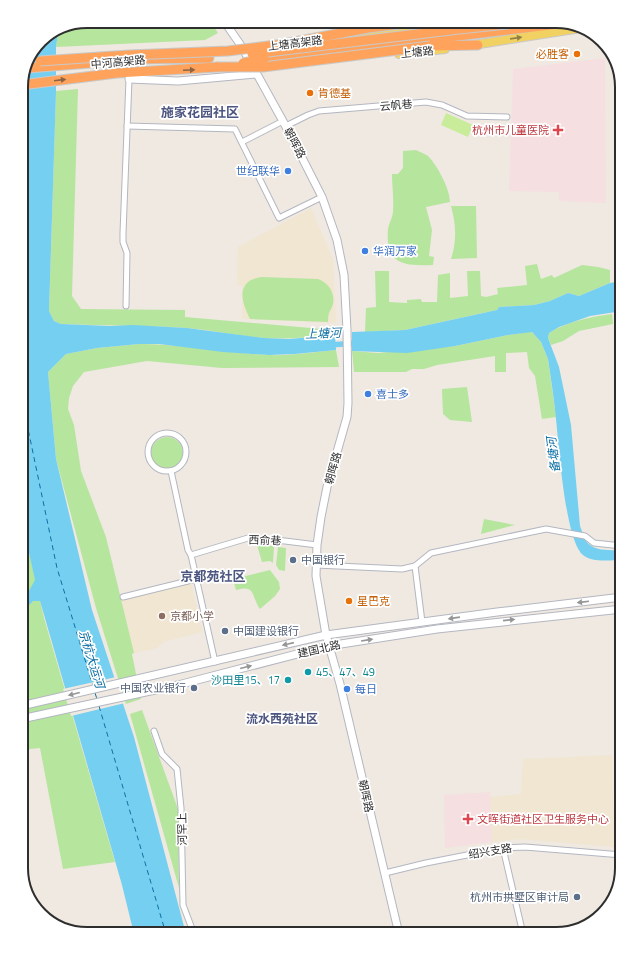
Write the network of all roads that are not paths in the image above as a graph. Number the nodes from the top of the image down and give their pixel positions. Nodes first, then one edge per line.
1 (229, 28) edge
2 (366, 28) edge
3 (368, 28) edge
4 (371, 28) edge
5 (413, 28) edge
6 (468, 28) edge
7 (525, 28) edge
8 (571, 30) edge
9 (366, 33) junction
10 (478, 45) junction
11 (242, 47) junction
12 (188, 53) junction
13 (209, 58) junction
14 (33, 62) edge
15 (251, 64) junction
16 (218, 67) junction
17 (31, 68) edge
18 (256, 74) junction
19 (129, 79) joint
20 (28, 84) edge
21 (507, 117) dead end
22 (285, 123) junction
23 (127, 126) junction
24 (242, 142) junction
25 (322, 197) junction
26 (126, 306) dead end
27 (171, 471) junction
28 (317, 545) junction
29 (615, 545) edge
30 (191, 555) junction
31 (316, 565) junction
32 (415, 566) junction
33 (196, 579) junction
34 (123, 597) dead end
35 (615, 598) edge
36 (615, 610) edge
37 (422, 622) junction
38 (326, 635) junction
39 (328, 646) junction
40 (214, 662) junction
41 (28, 705) edge
42 (28, 718) edge
43 (154, 731) dead end
44 (503, 848) junction
45 (615, 854) edge
46 (385, 873) junction
47 (191, 927) edge
48 (397, 927) edge
49 (521, 927) edge

1 - 11 main road, 朝晖路
2 - 9 street
3 - 12 highway, bridge
4 - 9 main road
5 - 9 main road
6 - 13 highway, 上塘高架路, bridge
7 - 16 highway, 上塘高架路, bridge
10 -> 8 main road, 上塘路
9 - 11 main road
10 - 15 main road, 上塘路
10 - 16 highway, bridge
11 - 15 main road, 朝晖路
12 - 13 highway
12 - 14 highway, bridge
13 - 17 highway, 中河高架路
15 - 18 main road, 朝晖路
20 -> 16 highway, 中河高架路
18 - 19 main road
18 - 22 main road, 朝晖路
19 - 23 street
21 - 22 street, 云帆巷
22 - 24 street, 云帆巷
22 - 25 main road, 朝晖路
23 - 24 street
23 - 26 street
24 - 25 street
25 - 28 main road, 朝晖路
27 - 27 street
27 - 30 street
28 - 30 street, 西俞巷
28 - 31 main road, 朝晖路
29 - 32 street
30 - 33 street
31 - 32 street
31 - 38 main road, 朝晖路
32 - 37 street
33 - 34 street
33 - 40 street
35 -> 37 main road, 建国北路
39 -> 36 main road, 建国北路
37 - 38 main road, 建国北路
38 - 39 main road, 朝晖路
38 -> 40 main road, 建国北路
42 -> 39 main road, 建国北路
39 - 46 main road, 朝晖路
40 -> 41 main road, 建国北路
43 - 47 street, 河罕上
44 - 45 street, 绍兴支路
44 - 46 street, 绍兴支路
44 - 49 street
46 - 48 main road, 朝晖路

